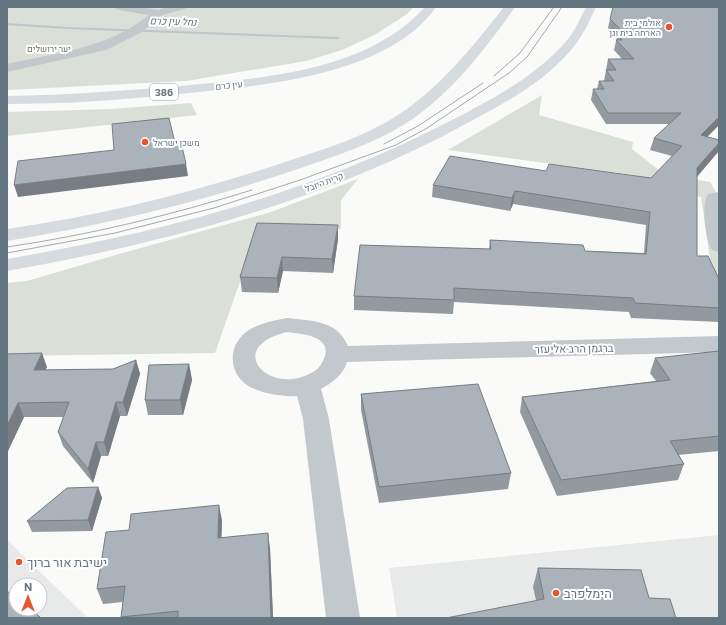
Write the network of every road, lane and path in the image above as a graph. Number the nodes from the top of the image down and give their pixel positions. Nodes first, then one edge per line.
1 (118, 7) edge
2 (181, 7) edge
3 (431, 7) edge
4 (510, 7) edge
5 (591, 7) edge
6 (158, 13) junction
7 (7, 68) edge
8 (7, 100) edge
9 (719, 197) edge
10 (7, 235) edge
11 (719, 246) edge
12 (7, 264) edge
13 (719, 344) edge
14 (339, 354) junction
15 (306, 385) junction
16 (343, 618) edge

1 - 6 street
2 - 6 street
3 - 8 main road, עין כרם / 386
4 - 10 main road
5 - 12 main road, קרית היובל
6 - 7 street
9 - 11 street
13 - 14 street, ברגמן הרב אליעזר
14 - 15 street
14 - 15 street
15 - 16 street

